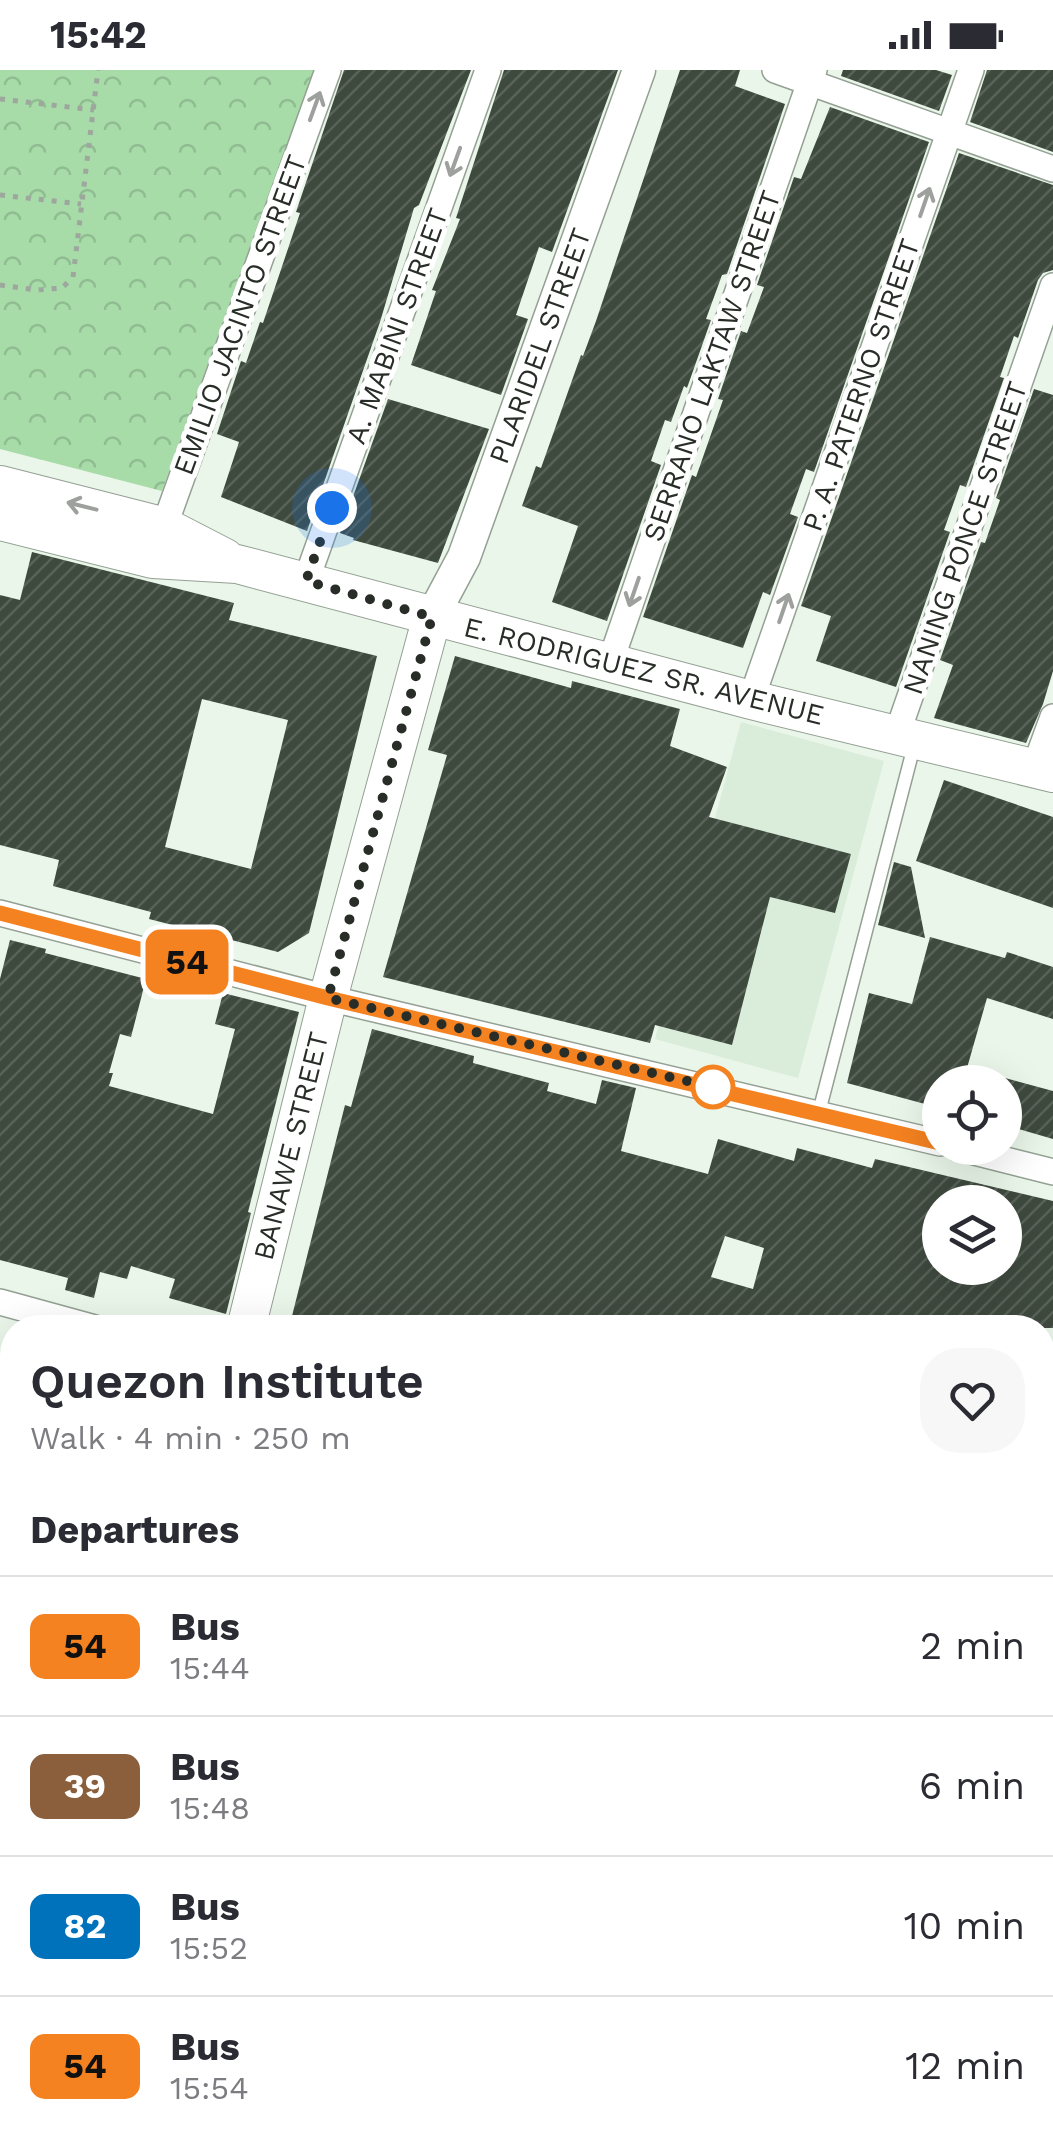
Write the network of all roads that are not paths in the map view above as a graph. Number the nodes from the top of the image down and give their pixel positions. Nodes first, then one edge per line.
1 (328, 70) edge
2 (488, 70) edge
3 (639, 70) edge
4 (775, 70) edge
5 (971, 70) edge
6 (812, 76) edge
7 (949, 132) junction
8 (1053, 170) edge
9 (1053, 286) edge
10 (0, 484) edge
11 (0, 521) edge
12 (159, 543) junction
13 (306, 581) junction
14 (432, 617) junction
15 (610, 663) junction
16 (752, 700) junction
17 (1053, 716) edge
18 (906, 737) junction
19 (1044, 771) edge
20 (0, 913) edge
21 (328, 998) junction
22 (820, 1112) junction
23 (922, 1138) edge
24 (1022, 1164) edge
25 (1053, 1172) edge
26 (0, 1302) edge
27 (48, 1315) edge
28 (249, 1315) edge

12 -> 1 street, EMILIO JACINTO STREET
2 -> 13 street, A. MABINI STREET
3 - 14 street, PLARIDEL STREET
4 - 6 street
5 - 7 street, P. A. PATERNO STREET
6 - 7 street
6 -> 15 street, SERRANO LAKTAW STREET
7 - 8 street
16 -> 7 street, P. A. PATERNO STREET
9 - 18 street, NANING PONCE STREET
12 -> 10 main road, E. RODRIGUEZ SR. AVENUE
11 - 12 main road, E. RODRIGUEZ SR. AVENUE
12 - 13 main road, E. RODRIGUEZ SR. AVENUE
13 - 14 main road, E. RODRIGUEZ SR. AVENUE
14 - 15 main road, E. RODRIGUEZ SR. AVENUE
14 - 21 main road, BANAWE STREET
15 - 16 main road, E. RODRIGUEZ SR. AVENUE
16 - 18 main road, E. RODRIGUEZ SR. AVENUE
17 - 19 street
18 - 19 main road, E. RODRIGUEZ SR. AVENUE
18 - 22 lane
20 - 21 street
21 - 22 street
21 - 28 main road, BANAWE STREET
22 - 23 street
24 - 25 street
26 - 27 street

